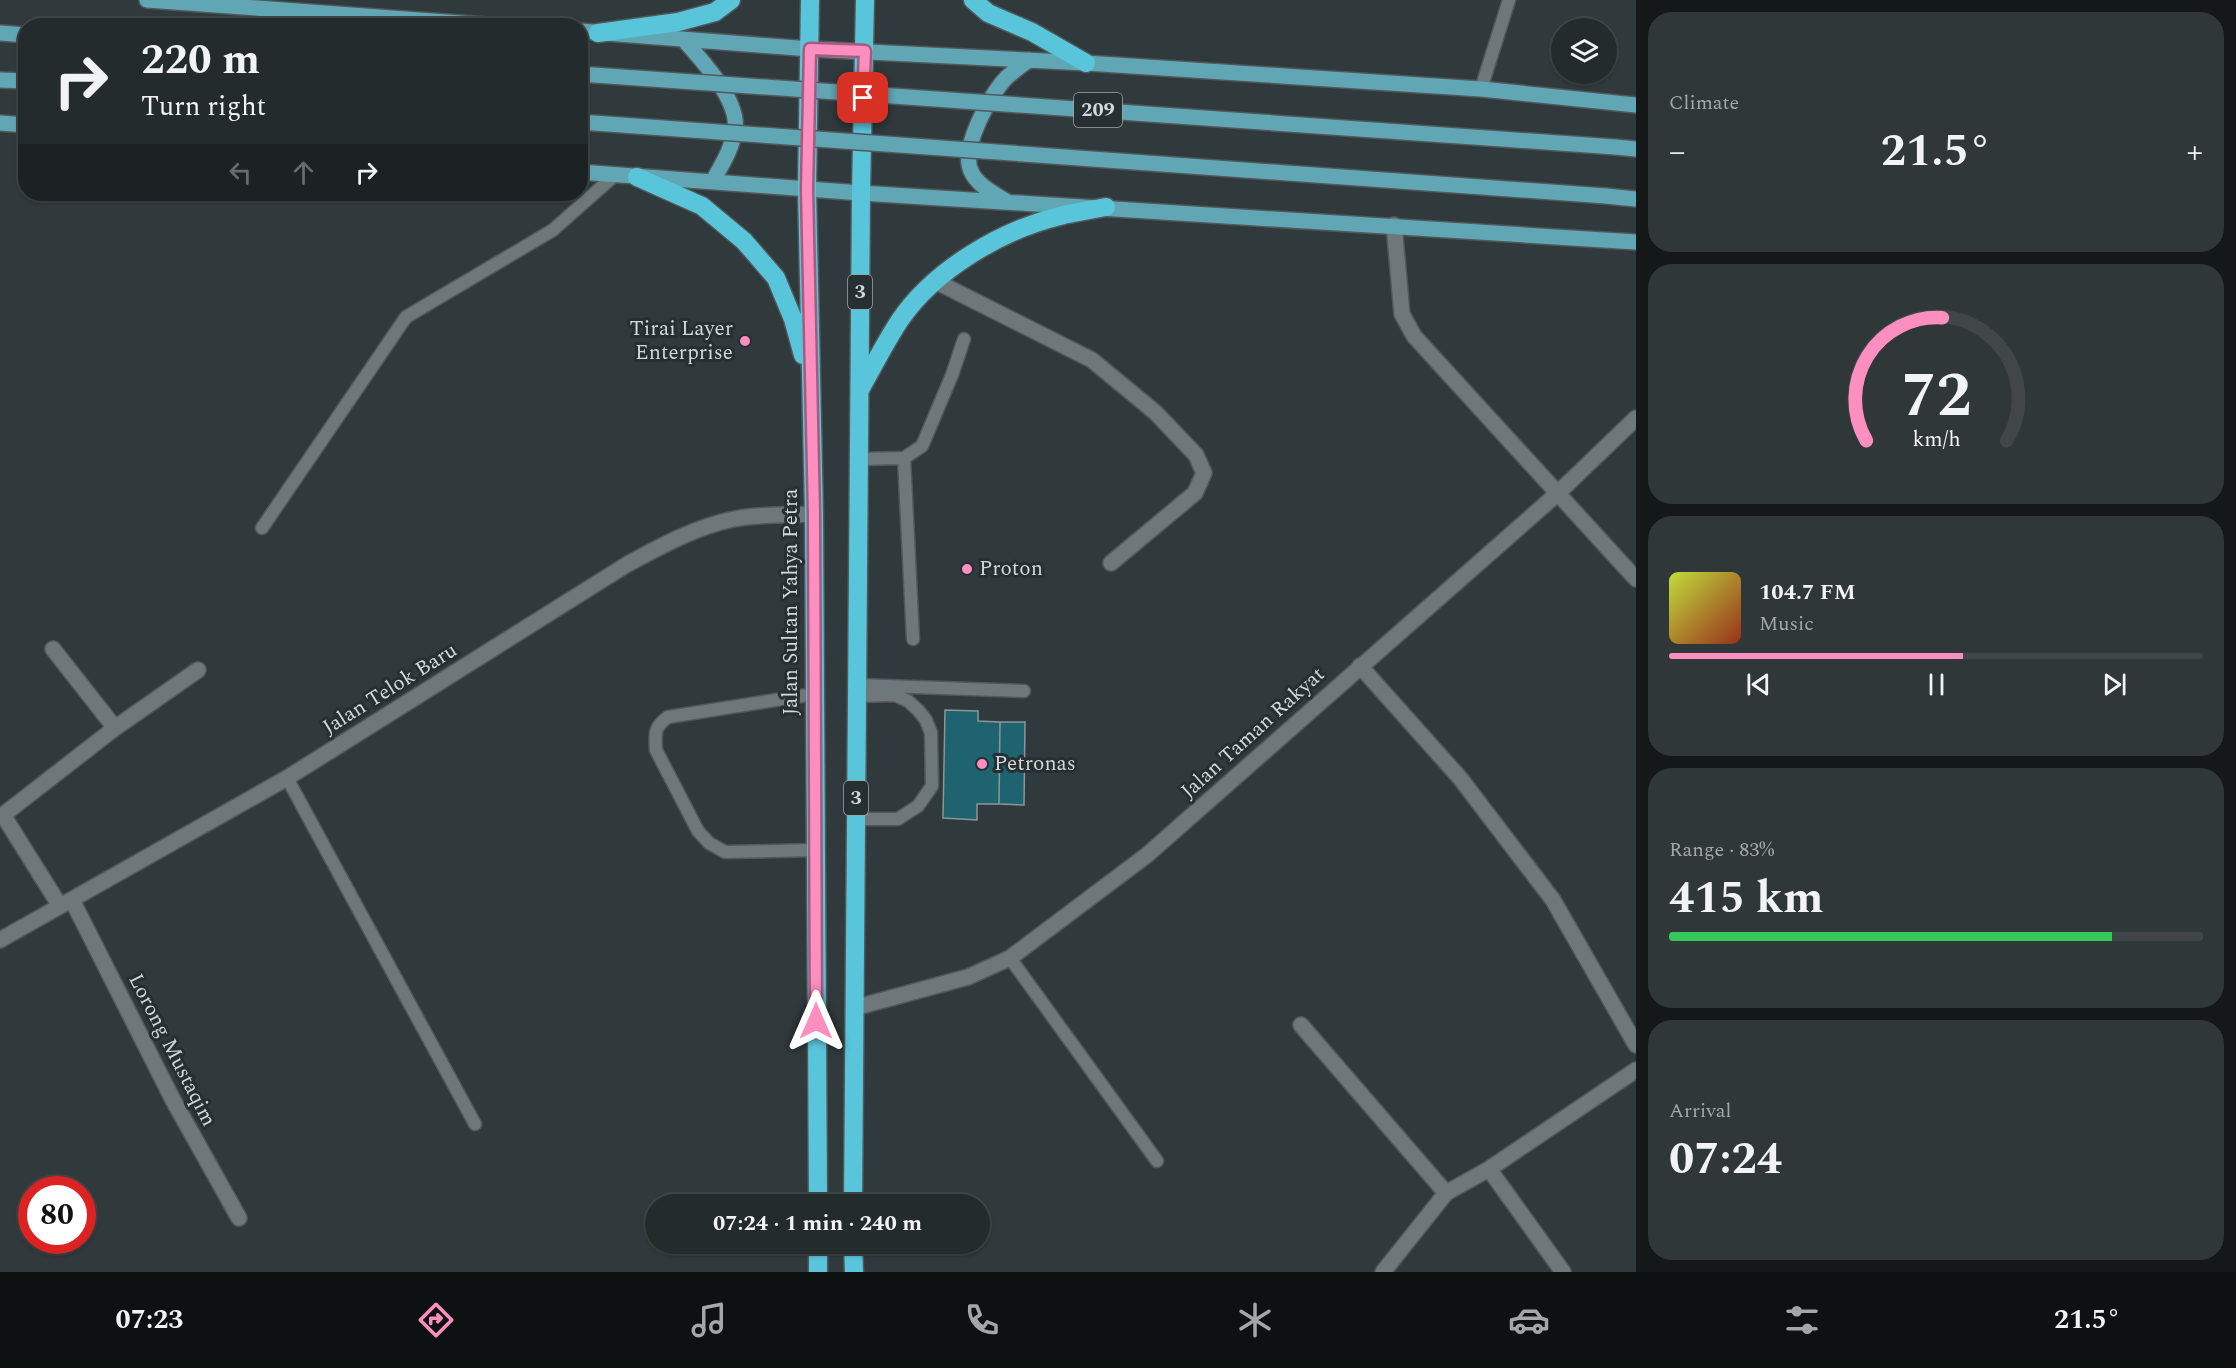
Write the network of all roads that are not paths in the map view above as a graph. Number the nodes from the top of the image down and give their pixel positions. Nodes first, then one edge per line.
1 (147, 0) edge
2 (731, 0) edge
3 (810, 0) edge
4 (865, 0) edge
5 (973, 0) edge
6 (1509, 0) edge
7 (391, 18) edge
8 (589, 32) edge
9 (0, 33) edge
10 (18, 34) edge
11 (683, 39) junction
12 (810, 49) junction
13 (865, 51) junction
14 (1029, 60) junction
15 (1086, 63) junction
16 (588, 75) edge
17 (0, 80) edge
18 (18, 81) edge
19 (1481, 89) junction
20 (1636, 105) edge
21 (0, 123) edge
22 (588, 123) edge
23 (18, 124) edge
24 (1636, 149) edge
25 (588, 173) edge
26 (615, 175) junction
27 (637, 177) junction
28 (712, 181) junction
29 (807, 189) junction
30 (861, 193) junction
31 (588, 199) edge
32 (1636, 199) edge
33 (586, 201) edge
34 (1006, 201) junction
35 (1106, 207) junction
36 (1394, 225) junction
37 (1636, 242) edge
38 (935, 281) junction
39 (963, 339) dead end
40 (811, 383) junction
41 (859, 392) junction
42 (1636, 418) edge
43 (904, 458) junction
44 (858, 459) junction
45 (1558, 493) junction
46 (814, 514) junction
47 (262, 528) dead end
48 (1111, 563) dead end
49 (1636, 579) edge
50 (913, 639) dead end
51 (53, 649) dead end
52 (1360, 666) junction
53 (198, 670) dead end
54 (857, 690) junction
55 (1024, 691) dead end
56 (814, 694) junction
57 (115, 728) junction
58 (287, 778) junction
59 (1, 813) edge
60 (856, 819) junction
61 (815, 850) junction
62 (66, 903) junction
63 (0, 940) edge
64 (1010, 958) junction
65 (854, 1008) junction
66 (1301, 1025) dead end
67 (1636, 1045) edge
68 (1636, 1070) edge
69 (475, 1124) dead end
70 (1157, 1161) dead end
71 (1489, 1169) junction
72 (1446, 1193) junction
73 (818, 1194) edge
74 (853, 1194) edge
75 (239, 1218) dead end
76 (818, 1254) edge
77 (853, 1254) edge
78 (818, 1272) edge
79 (854, 1272) edge
80 (1383, 1272) edge
81 (1563, 1272) edge

1 - 7 main road
2 - 8 highway
3 - 12 highway, Jalan Sultan Yahya Petra / 3
4 - 13 highway, 3
5 - 15 highway
6 - 19 lane
8 - 11 main road
9 - 10 main road
11 - 12 main road
11 - 28 main road
12 - 13 main road
12 - 29 highway, Jalan Sultan Yahya Petra / 3
13 - 14 main road
13 - 30 highway, 3
14 - 15 main road
14 - 34 main road
15 - 19 main road
16 - 24 main road, 209, bridge
17 - 18 main road
19 - 20 main road
21 - 23 main road
22 - 32 main road, 209, bridge
25 - 26 main road
26 - 27 main road
26 - 31 lane
27 - 28 main road
27 - 40 highway
28 - 29 main road
29 - 30 main road
29 - 40 highway, Jalan Sultan Yahya Petra / 3
30 - 34 main road
30 - 41 highway, 3
33 - 47 lane
34 - 35 main road
35 - 36 main road
35 - 38 highway
36 - 37 main road
36 - 45 street
38 - 41 highway
38 - 48 street
39 - 43 lane
40 - 46 highway, Jalan Sultan Yahya Petra / 3
41 - 44 highway, 3
42 - 45 street, Jalan Taman Rakyat
43 - 44 lane
43 - 50 lane
44 - 54 highway, 3
45 - 49 street
45 - 52 street, Jalan Taman Rakyat
46 - 56 highway, Jalan Sultan Yahya Petra / 3
46 - 58 street, Jalan Telok Baru
51 - 57 street
52 - 64 street, Jalan Taman Rakyat
52 - 67 street
53 - 57 street
54 - 55 lane
54 - 60 highway, 3
54 - 60 lane
56 - 61 highway, Jalan Sultan Yahya Petra / 3
56 - 61 lane
57 - 59 street
58 - 62 street, Jalan Telok Baru
58 - 69 lane
59 - 62 street, Lorong Mustaqim
60 - 65 highway, 3
61 - 73 highway, Jalan Sultan Yahya Petra / 3
62 - 63 street, Jalan Telok Baru
62 - 75 street, Lorong Mustaqim
64 - 65 street, Jalan Taman Rakyat
64 - 70 lane
65 - 74 highway, 3
66 - 72 street
68 - 71 street
71 - 72 street
71 - 81 street
72 - 80 street
76 - 78 highway
77 - 79 highway

